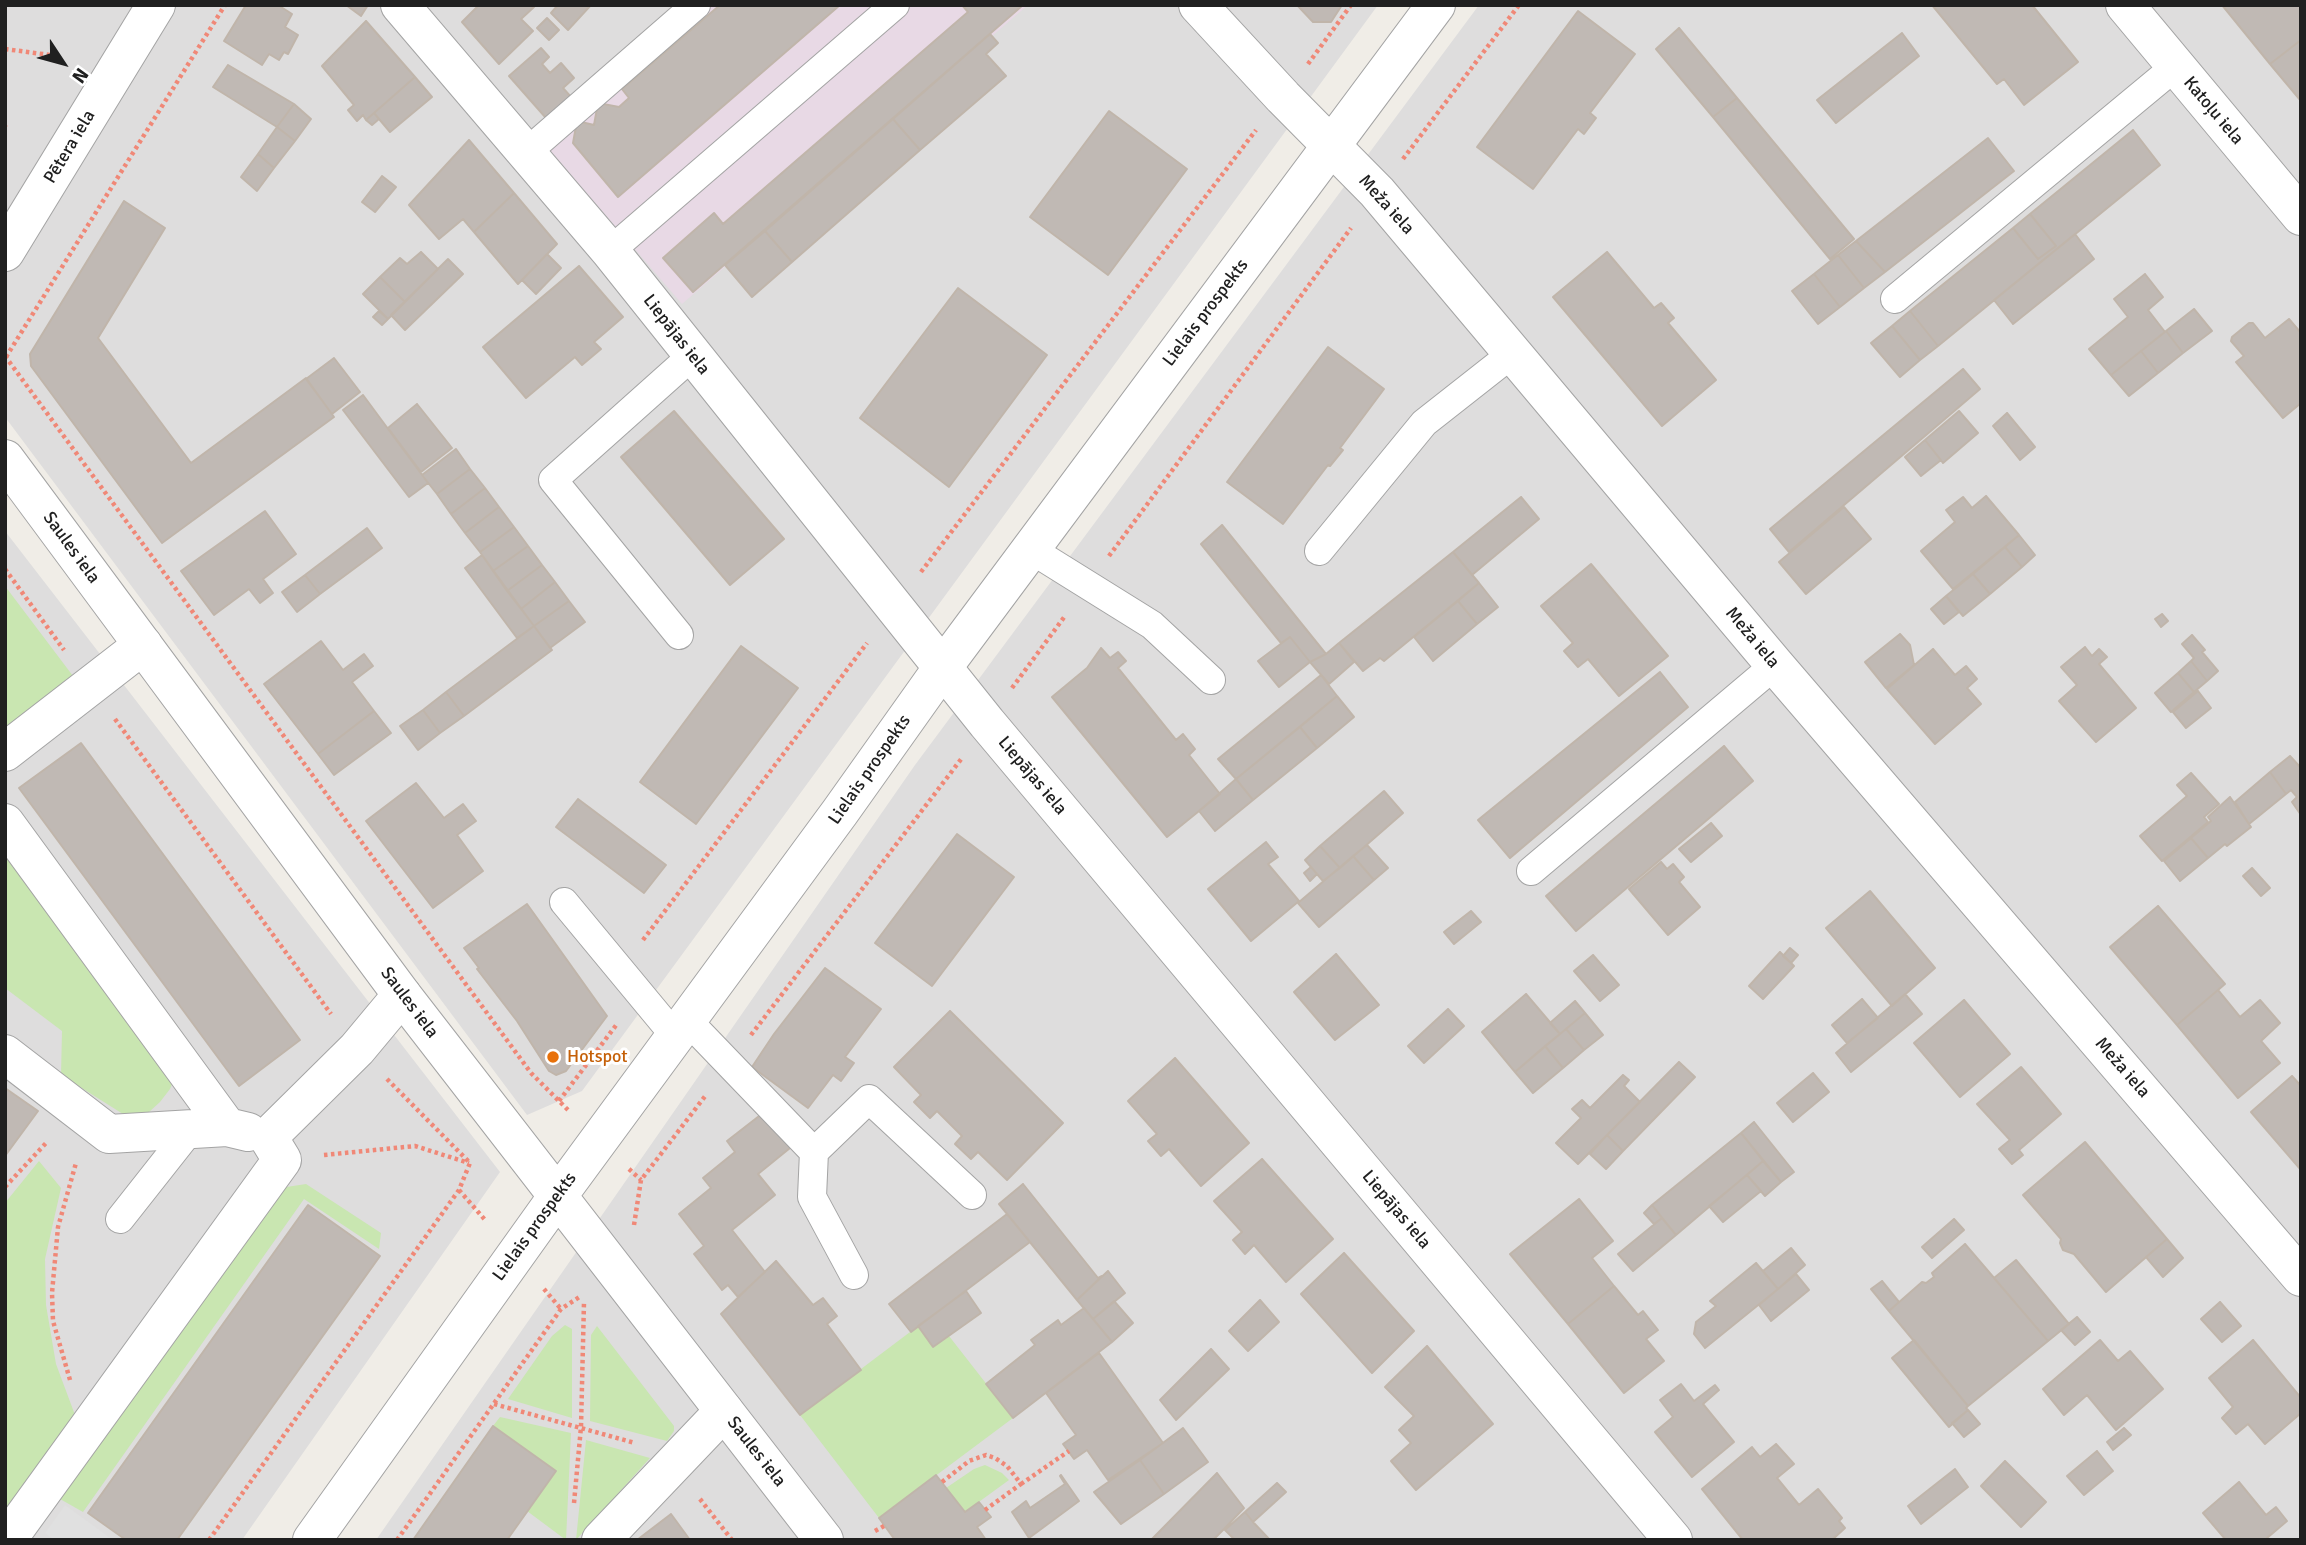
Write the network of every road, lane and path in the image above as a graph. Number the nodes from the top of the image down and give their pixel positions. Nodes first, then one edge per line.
1 (156, 5) edge
2 (225, 5) edge
3 (400, 5) edge
4 (696, 5) edge
5 (895, 5) edge
6 (1198, 5) edge
7 (1351, 5) edge
8 (1436, 5) edge
9 (1519, 5) edge
10 (2125, 5) edge
11 (5, 49) edge
12 (50, 55) dead end
13 (2176, 66) junction
14 (1304, 70) dead end
15 (1260, 126) dead end
16 (1331, 146) junction
17 (527, 152) junction
18 (1401, 161) dead end
19 (2301, 216) edge
20 (1348, 232) dead end
21 (610, 251) junction
22 (5, 252) edge
23 (1895, 299) dead end
24 (1513, 353) junction
25 (693, 355) junction
26 (5, 357) edge
27 (5, 458) edge
28 (1030, 549) junction
29 (1319, 551) dead end
30 (5, 569) edge
31 (920, 573) dead end
32 (1087, 586) junction
33 (678, 635) dead end
34 (867, 643) dead end
35 (143, 645) junction
36 (1775, 665) junction
37 (943, 667) junction
38 (1211, 680) dead end
39 (91, 686) junction
40 (1009, 693) dead end
41 (5, 752) edge
42 (961, 758) dead end
43 (5, 823) edge
44 (1531, 871) dead end
45 (564, 902) dead end
46 (636, 950) dead end
47 (402, 995) junction
48 (618, 1023) dead end
49 (681, 1028) junction
50 (357, 1049) junction
51 (5, 1054) edge
52 (729, 1064) junction
53 (83, 1114) junction
54 (209, 1128) junction
55 (275, 1148) junction
56 (814, 1152) junction
57 (470, 1163) junction
58 (5, 1187) edge
59 (972, 1195) dead end
60 (557, 1196) junction
61 (120, 1219) dead end
62 (636, 1223) dead end
63 (854, 1275) dead end
64 (2301, 1277) edge
65 (724, 1411) junction
66 (94, 1419) junction
67 (1069, 1451) dead end
68 (942, 1482) dead end
69 (1021, 1484) junction
70 (985, 1510) dead end
71 (573, 1515) dead end
72 (884, 1525) dead end
73 (875, 1531) dead end
74 (12, 1538) edge
75 (209, 1540) edge
76 (312, 1540) edge
77 (397, 1540) edge
78 (601, 1540) edge
79 (824, 1540) edge
80 (1673, 1540) edge

1 - 22 street, Pētera iela
2 - 26 path
3 - 17 street, Liepājas iela
4 - 17 lane
5 - 21 lane
6 - 16 street, Meža iela
7 - 14 path
8 - 16 street, Lielais prospekts
9 - 18 path
10 - 13 street, Katoļu iela
11 - 12 path
13 - 19 street, Katoļu iela
13 - 23 lane
15 - 31 path
16 - 24 street, Meža iela
16 - 28 street, Lielais prospekts
17 - 21 street, Liepājas iela
20 - 32 path
21 - 25 street, Liepājas iela
24 - 29 lane
24 - 36 street, Meža iela
25 - 33 lane
25 - 37 street, Liepājas iela
26 - 48 path
27 - 35 street, Saules iela
28 - 32 lane
28 - 37 street, Lielais prospekts
30 - 39 path
32 - 38 lane
32 - 40 path
34 - 46 path
35 - 39 street
35 - 47 street, Saules iela
36 - 44 lane
36 - 64 street, Meža iela
37 - 49 street, Lielais prospekts
37 - 80 street, Liepājas iela
39 - 41 street
39 - 50 path
42 - 52 path
43 - 54 street
45 - 49 lane
47 - 50 street
47 - 60 street, Saules iela
49 - 52 lane
49 - 60 street, Lielais prospekts
50 - 55 street
50 - 57 path
51 - 53 street
52 - 56 lane
52 - 62 path
53 - 54 street
53 - 58 path
53 - 66 path
54 - 55 street
54 - 61 lane
55 - 57 path
55 - 66 street
56 - 59 lane
56 - 63 lane
57 - 75 path
60 - 65 street, Saules iela
60 - 76 street, Lielais prospekts
65 - 78 street
65 - 79 street, Saules iela
66 - 74 street
67 - 69 path
68 - 69 path
69 - 70 path
71 - 77 path
72 - 73 path

